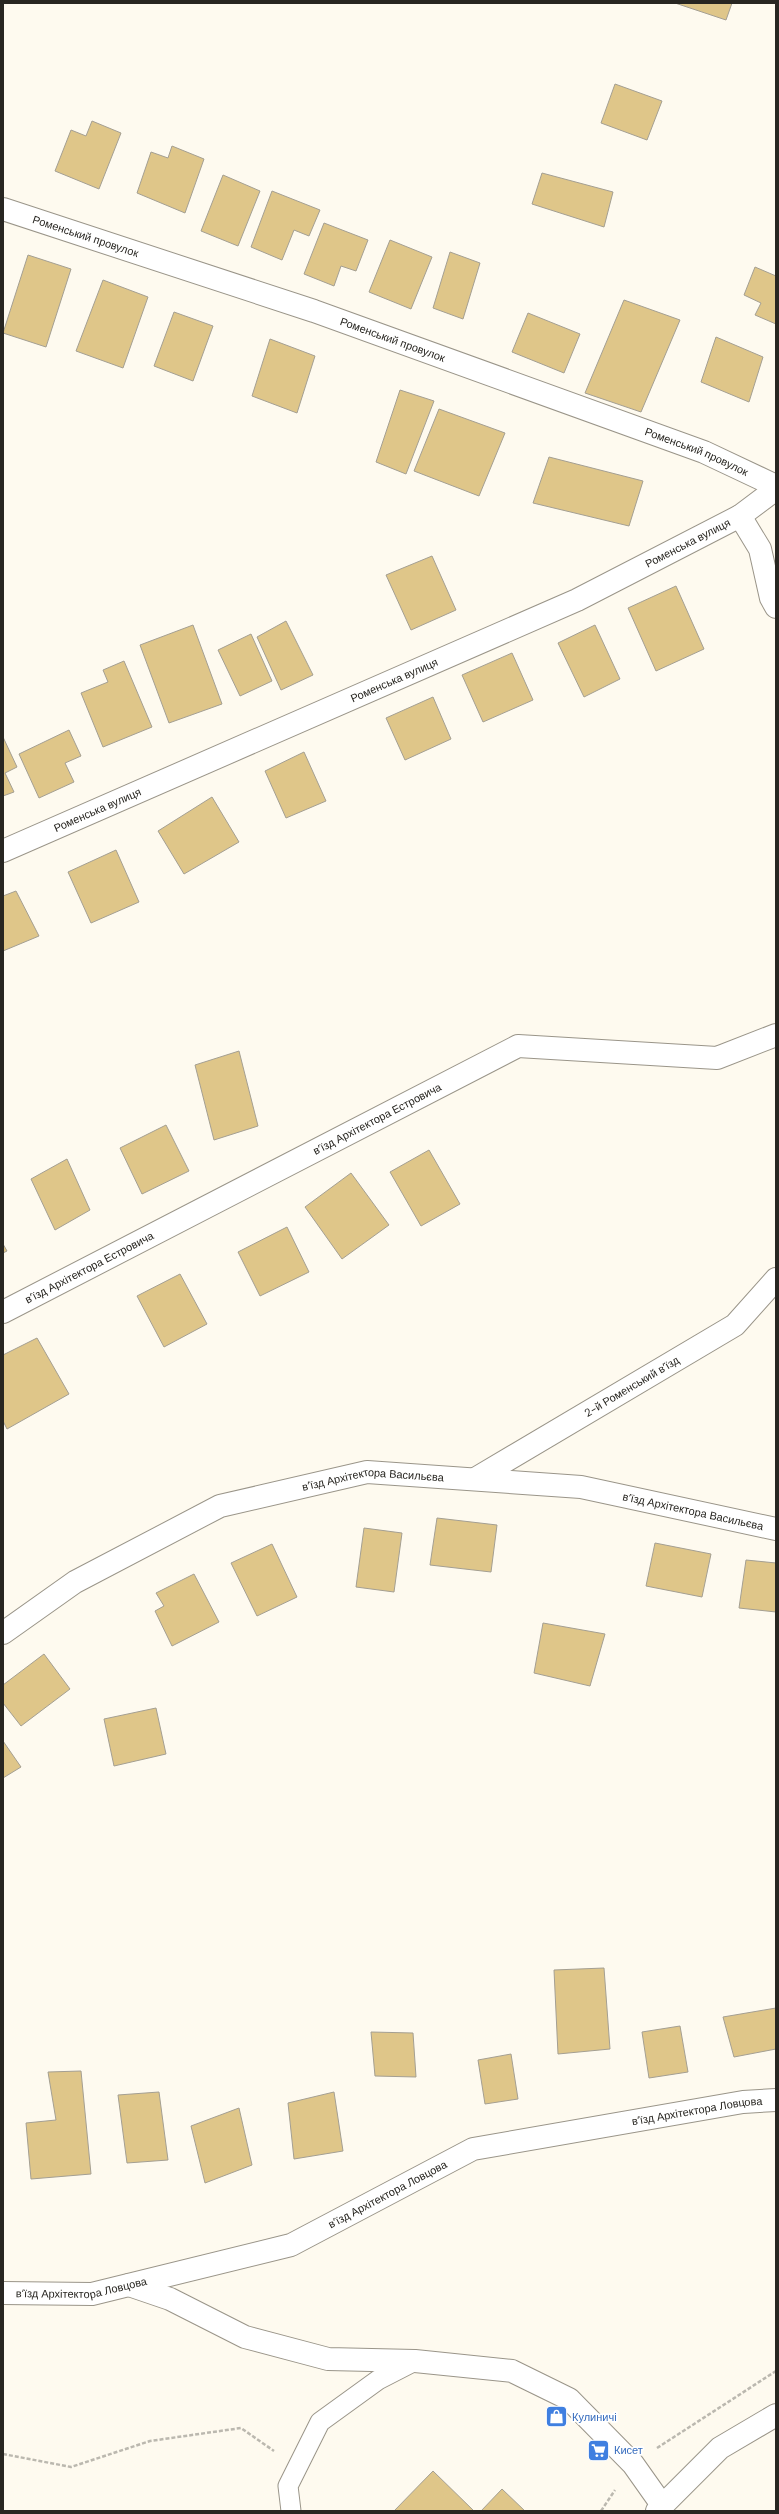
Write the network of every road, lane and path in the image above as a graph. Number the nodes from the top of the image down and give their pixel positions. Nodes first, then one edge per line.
1 (3, 209) edge
2 (776, 486) edge
3 (776, 489) edge
4 (740, 516) junction
5 (776, 607) edge
6 (3, 851) edge
7 (776, 1035) edge
8 (776, 1279) edge
9 (3, 1312) edge
10 (475, 1479) junction
11 (776, 1529) edge
12 (3, 1633) edge
13 (776, 2100) edge
14 (129, 2285) junction
15 (3, 2293) edge
16 (415, 2361) junction
17 (776, 2371) edge
18 (776, 2415) edge
19 (3, 2454) edge
20 (633, 2464) junction
21 (298, 2467) junction
22 (660, 2508) edge
23 (291, 2511) edge
24 (601, 2511) edge

1 - 2 street, Роменський провулок
3 - 4 street, Роменська вулиця
4 - 5 street
4 - 6 street, Роменська вулиця
7 - 9 street, в’їзд Архітектора Естровича
8 - 10 street, 2-й Роменський в’їзд
10 - 11 street, в’їзд Архітектора Васильєва
10 - 12 street, в’їзд Архітектора Васильєва
13 - 14 street, в’їзд Архітектора Ловцова
14 - 15 street, в’їзд Архітектора Ловцова
14 - 16 street
16 - 20 street
16 - 21 lane
17 - 20 path
18 - 22 street
19 - 21 path
20 - 22 street
20 - 24 path
21 - 23 lane

